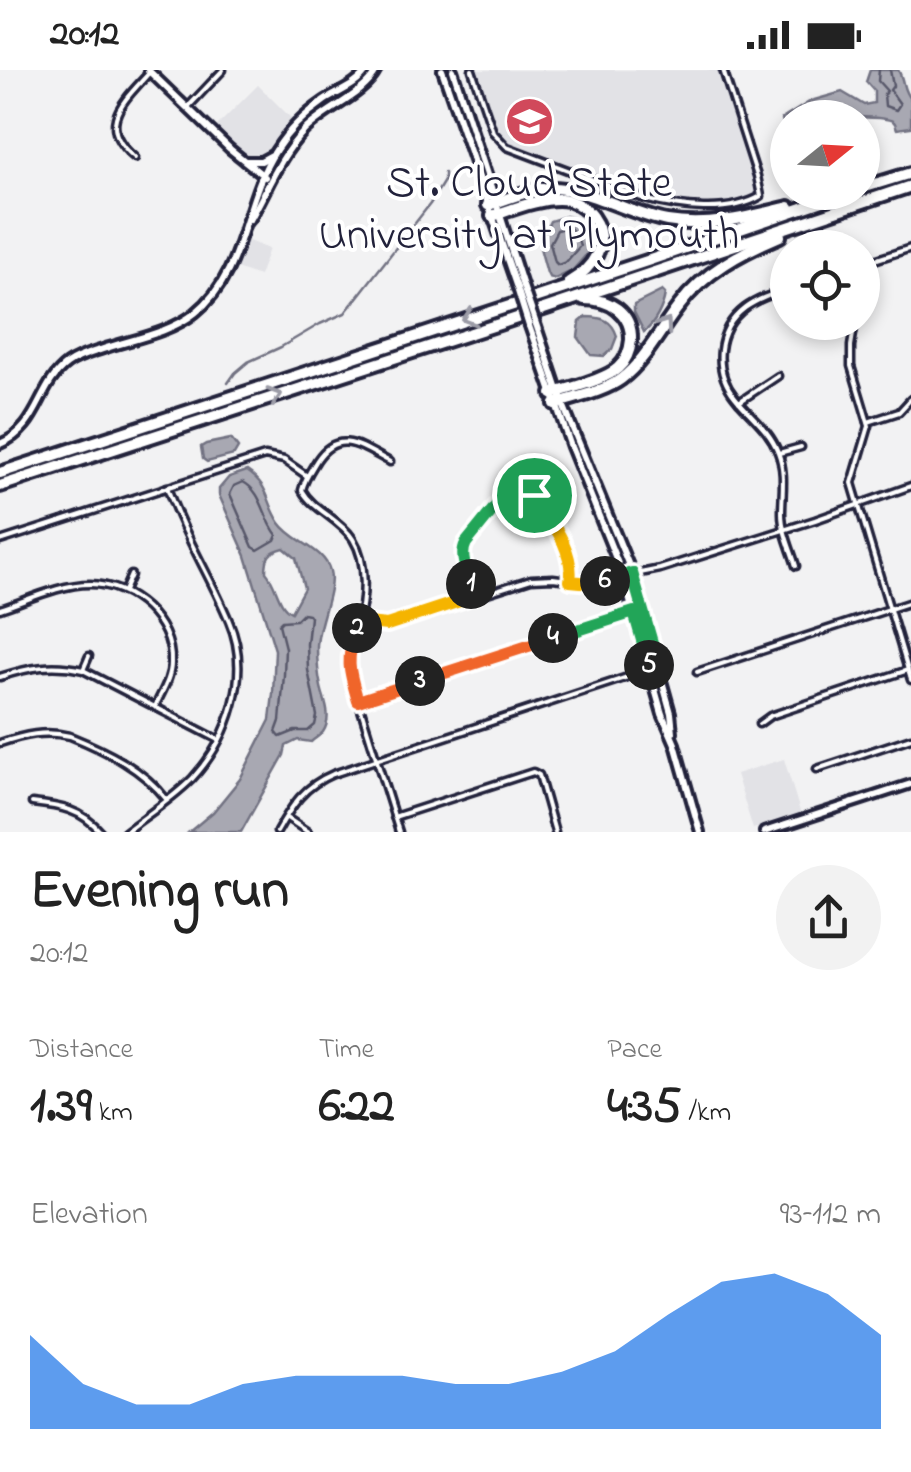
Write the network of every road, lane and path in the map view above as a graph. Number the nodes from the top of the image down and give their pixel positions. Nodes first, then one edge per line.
1 (223, 70) edge
2 (367, 70) edge
3 (377, 70) edge
4 (442, 70) edge
5 (453, 70) edge
6 (472, 70) edge
7 (723, 70) edge
8 (149, 71) edge
9 (187, 108) junction
10 (273, 154) junction
11 (136, 158) dead end
12 (244, 161) junction
13 (911, 173) edge
14 (262, 174) junction
15 (270, 180) junction
16 (880, 182) edge
17 (911, 186) edge
18 (880, 196) edge
19 (494, 209) junction
20 (777, 210) edge
21 (798, 210) edge
22 (838, 210) joint
23 (246, 225) junction
24 (911, 249) edge
25 (880, 258) edge
26 (556, 290) junction
27 (573, 298) junction
28 (770, 298) edge
29 (851, 340) edge
30 (778, 376) dead end
31 (557, 398) junction
32 (911, 399) edge
33 (739, 402) junction
34 (868, 422) junction
35 (0, 444) edge
36 (802, 446) dead end
37 (779, 453) junction
38 (390, 462) dead end
39 (0, 474) edge
40 (307, 476) junction
41 (0, 486) edge
42 (911, 486) edge
43 (166, 487) junction
44 (858, 503) junction
45 (785, 530) junction
46 (0, 542) edge
47 (796, 566) dead end
48 (632, 573) junction
49 (131, 576) dead end
50 (623, 576) junction
51 (570, 581) junction
52 (124, 591) junction
53 (475, 596) junction
54 (911, 602) edge
55 (890, 608) junction
56 (0, 609) edge
57 (634, 612) junction
58 (358, 622) junction
59 (89, 656) dead end
60 (654, 668) junction
61 (83, 670) junction
62 (908, 670) junction
63 (697, 672) dead end
64 (0, 676) edge
65 (911, 680) edge
66 (358, 701) junction
67 (155, 707) junction
68 (759, 724) dead end
69 (911, 738) edge
70 (219, 740) junction
71 (0, 744) edge
72 (376, 759) junction
73 (817, 769) dead end
74 (911, 784) edge
75 (167, 800) junction
76 (32, 803) dead end
77 (285, 817) junction
78 (394, 817) junction
79 (101, 832) edge
80 (125, 832) edge
81 (278, 832) edge
82 (308, 832) edge
83 (398, 832) edge
84 (555, 832) edge
85 (700, 832) edge
86 (764, 832) edge

1 - 9 street
2 - 10 main road
3 - 15 main road
4 - 19 main road
5 - 19 main road
6 - 7 street
8 - 9 main road
8 - 11 street
9 - 12 main road
10 - 12 main road
10 - 14 main road
12 - 14 main road
13 - 16 highway
14 - 15 main road
14 - 23 main road
15 - 23 main road
17 - 18 highway
19 - 20 highway
19 - 26 highway
19 - 31 main road, bridge
21 - 26 highway
22 - 27 highway
31 -> 22 highway
23 - 35 main road
24 - 25 street
26 -> 39 highway
27 - 31 highway
41 -> 27 highway
28 - 33 street
29 - 34 street
30 - 33 street
31 - 48 main road
31 - 50 main road
32 - 34 street
33 - 37 street
34 - 44 street
36 - 37 street
37 - 45 street
38 - 40 street
40 - 43 street
40 - 58 street
42 - 44 street
43 - 46 street
43 - 70 street
44 - 45 street
44 - 55 street
45 - 47 street
45 - 48 street
48 - 50 street
48 - 60 main road
49 - 52 street
50 - 51 street
50 - 57 main road
51 - 53 street
51 - 53 street
52 - 56 street
52 - 67 street
53 - 58 street
54 - 55 street
55 - 62 street
55 - 63 street
57 - 60 main road
57 - 66 street
58 - 66 street
59 - 61 street
60 - 72 street
60 - 85 main road
61 - 64 street
61 - 67 street
62 - 65 street
62 - 68 street
66 - 72 street
67 - 70 street
69 - 73 street
70 - 75 street
71 - 75 street
72 - 77 street
72 - 78 street
74 - 86 main road
75 - 80 street
76 - 79 street
77 - 81 street
77 - 82 street
78 - 83 street
78 - 84 street

